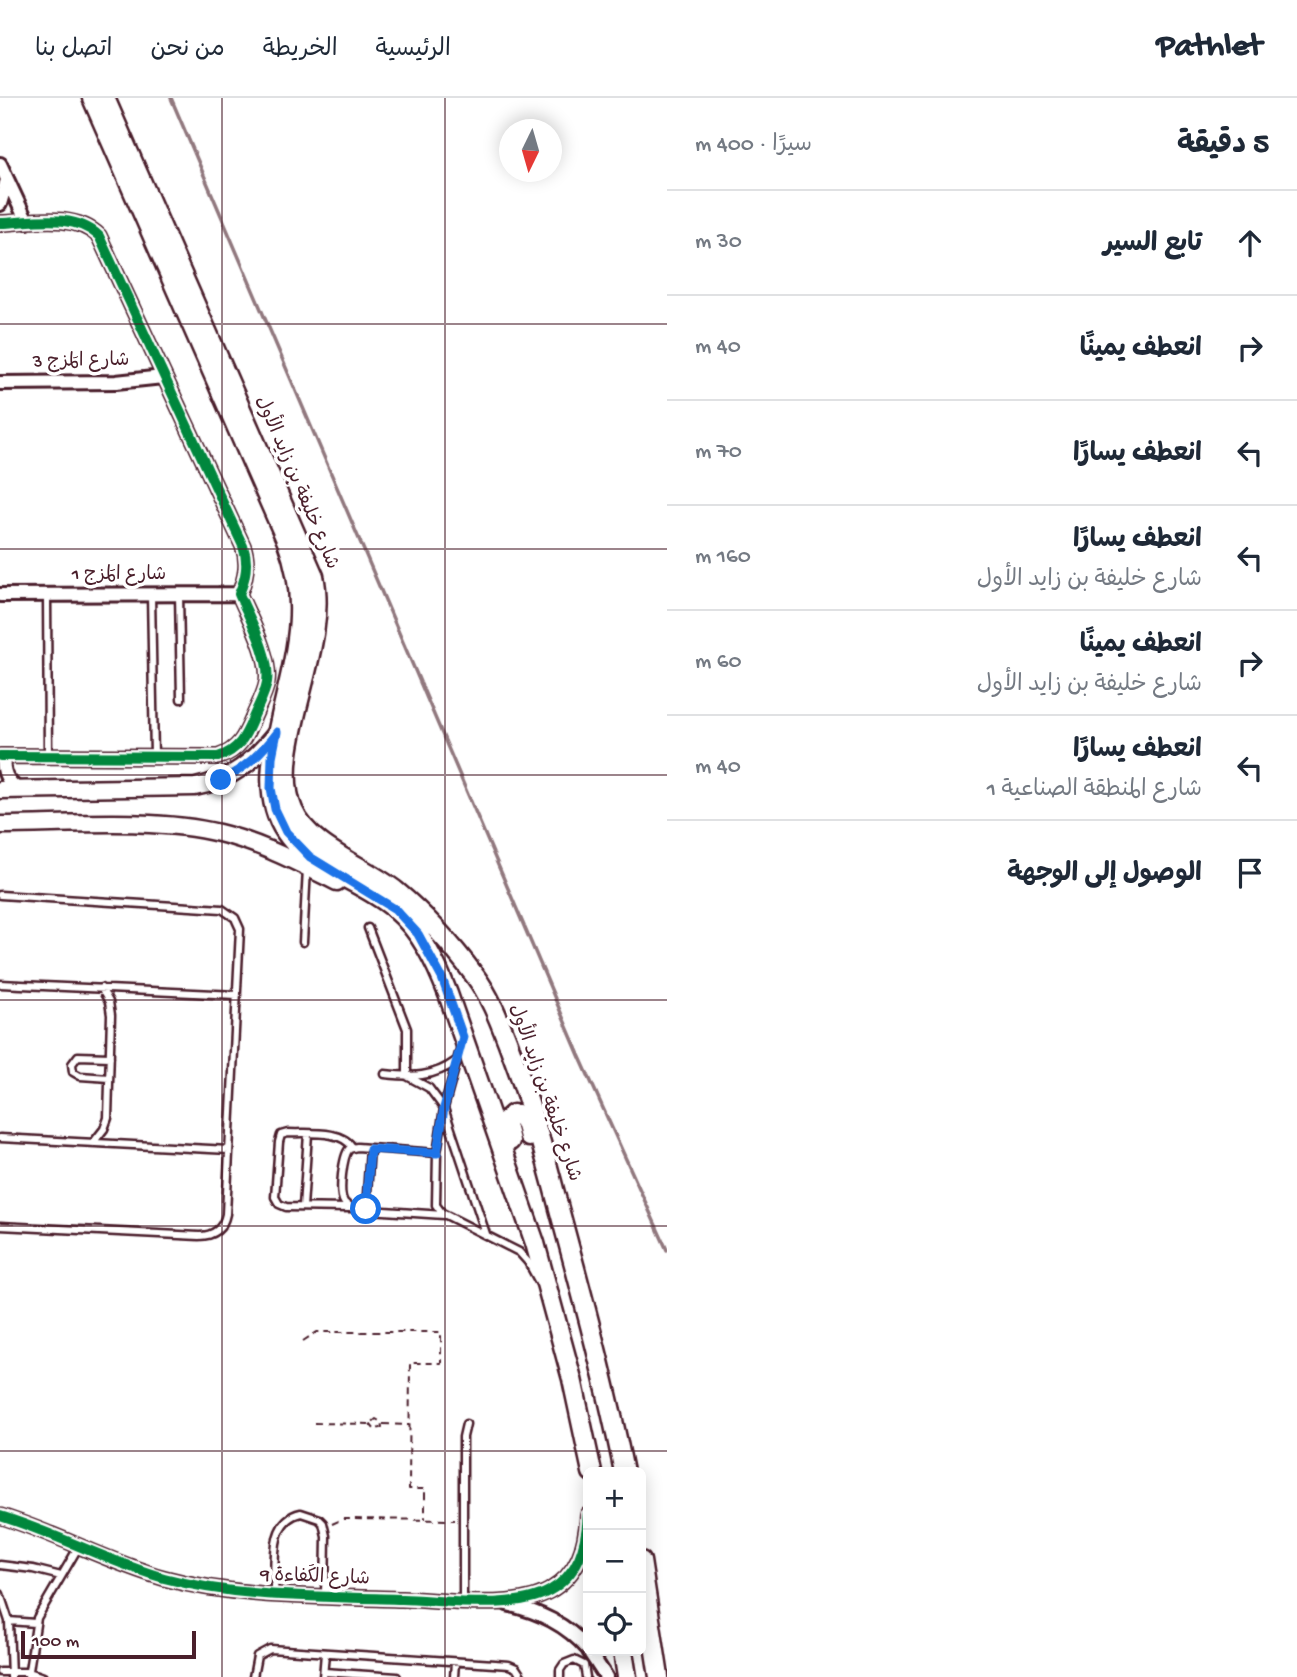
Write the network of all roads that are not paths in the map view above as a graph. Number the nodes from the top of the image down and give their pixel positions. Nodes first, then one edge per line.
1 (92, 98) edge
2 (105, 98) edge
3 (0, 164) edge
4 (7, 180) junction
5 (0, 204) edge
6 (27, 222) junction
7 (0, 223) edge
8 (163, 377) junction
9 (0, 383) edge
10 (151, 594) junction
11 (179, 594) junction
12 (239, 594) junction
13 (0, 595) edge
14 (47, 595) junction
15 (181, 699) dead end
16 (277, 732) junction
17 (1, 756) edge
18 (48, 757) junction
19 (154, 758) junction
20 (1, 772) edge
21 (0, 790) edge
22 (19, 790) junction
23 (0, 825) edge
24 (307, 867) junction
25 (0, 895) edge
26 (382, 899) junction
27 (368, 928) dead end
28 (303, 942) dead end
29 (0, 984) edge
30 (102, 988) junction
31 (237, 995) junction
32 (463, 1037) junction
33 (110, 1057) junction
34 (457, 1059) junction
35 (384, 1074) dead end
36 (407, 1076) junction
37 (109, 1078) junction
38 (444, 1108) junction
39 (308, 1134) junction
40 (0, 1139) edge
41 (93, 1143) junction
42 (353, 1148) junction
43 (370, 1149) junction
44 (229, 1150) junction
45 (437, 1153) junction
46 (303, 1207) junction
47 (559, 1207) junction
48 (354, 1209) junction
49 (366, 1209) junction
50 (446, 1215) junction
51 (0, 1226) edge
52 (486, 1234) junction
53 (535, 1243) junction
54 (551, 1296) junction
55 (466, 1424) dead end
56 (590, 1467) edge
57 (623, 1467) edge
58 (0, 1516) edge
59 (586, 1530) edge
60 (79, 1546) junction
61 (0, 1565) edge
62 (61, 1576) junction
63 (646, 1593) edge
64 (0, 1594) edge
65 (274, 1595) junction
66 (325, 1596) junction
67 (463, 1601) junction
68 (500, 1602) junction
69 (9, 1621) junction
70 (35, 1623) junction
71 (583, 1645) edge
72 (325, 1653) junction
73 (593, 1656) edge
74 (624, 1656) edge
75 (455, 1662) junction
76 (0, 1672) edge
77 (11, 1674) edge
78 (324, 1674) edge
79 (29, 1675) edge
80 (43, 1677) edge
81 (253, 1677) edge
82 (397, 1677) edge
83 (454, 1677) edge
84 (522, 1677) edge
85 (560, 1677) edge
86 (586, 1677) edge
87 (606, 1677) edge
88 (627, 1677) edge
89 (659, 1677) edge

1 - 16 main road, شارع خليفة بن زايد الأول
2 - 47 main road, شارع خليفة بن زايد الأول
3 - 4 street
4 - 5 street
4 - 6 street
6 - 7 street
6 - 8 street
8 - 9 street, شارع المَزج 3
8 - 12 street
10 - 11 street, شارع المَزج 1
10 - 14 street, شارع المَزج 1
10 - 19 lane
11 - 12 street, شارع المَزج 1
11 - 15 lane
12 - 19 street
13 - 14 street, شارع المَزج 1
14 - 18 lane
16 - 22 street
16 - 26 main road, شارع خليفة بن زايد الأول
17 - 18 street
17 - 20 street
18 - 19 street
20 - 22 street
21 - 22 street
23 - 24 street
24 - 26 street
24 - 28 lane
25 - 31 lane
26 - 32 main road, شارع خليفة بن زايد الأول
27 - 36 lane
29 - 30 lane
30 - 31 lane
30 - 33 lane
31 - 44 lane
32 - 34 lane
32 - 53 main road, شارع خليفة بن زايد الأول
33 - 37 lane
33 - 37 lane
34 - 36 lane
34 - 38 lane
35 - 36 lane
36 - 38 lane
37 - 41 lane
38 - 45 lane
38 - 52 lane
39 - 42 lane
39 - 46 lane
39 - 46 lane
40 - 41 lane
41 - 44 lane
42 - 43 lane
42 - 48 lane
43 - 45 lane
43 - 49 lane
44 - 51 lane
45 - 50 lane
46 - 48 lane
47 - 53 main road
47 - 57 main road, شارع خليفة بن زايد الأول
48 - 49 lane
49 - 50 lane
50 - 52 lane
52 - 54 lane
53 - 54 main road, شارع خليفة بن زايد الأول
54 - 56 main road, شارع خليفة بن زايد الأول
55 - 67 lane
58 - 60 street, شارع الكَفاءة 9
59 - 68 street, شارع الكَفاءة 9
60 - 62 lane
60 - 65 street, شارع الكَفاءة 9
61 - 62 lane
62 - 70 lane
63 - 89 main road
64 - 69 lane
65 - 66 street, شارع الكَفاءة 9
65 - 66 lane
66 - 67 street, شارع الكَفاءة 9
67 - 68 street, شارع الكَفاءة 9
68 - 71 street, شارع الكَفاءة 9
69 - 70 lane
69 - 77 lane
70 - 79 lane
72 - 75 lane
72 - 78 lane
72 - 81 lane
73 - 87 street, شارع الكَفاءة 9
74 - 88 main road
75 - 83 lane
75 - 84 lane
76 - 77 lane
77 - 79 lane
78 - 82 lane
79 - 80 lane
85 - 86 lane

